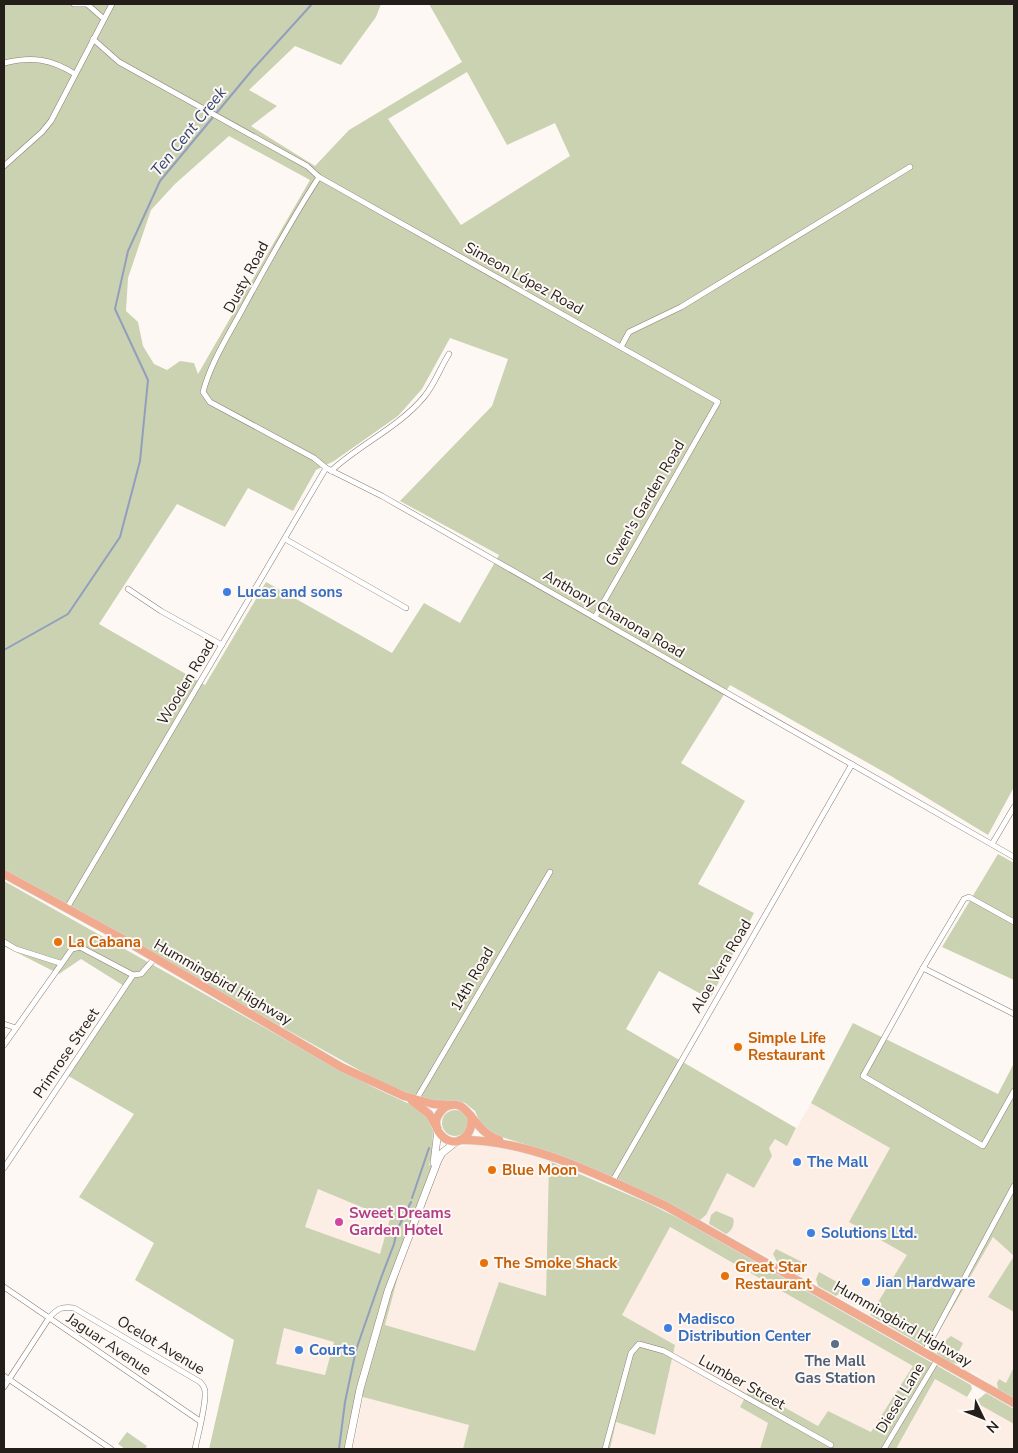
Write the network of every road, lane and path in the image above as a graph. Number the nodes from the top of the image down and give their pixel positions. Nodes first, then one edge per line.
1 (74, 4) edge
2 (87, 4) edge
3 (112, 4) edge
4 (104, 19) junction
5 (93, 39) junction
6 (4, 63) edge
7 (75, 74) junction
8 (4, 166) edge
9 (910, 167) dead end
10 (319, 177) junction
11 (621, 347) junction
12 (448, 354) dead end
13 (202, 392) joint
14 (718, 402) joint
15 (328, 469) junction
16 (285, 539) junction
17 (128, 589) dead end
18 (406, 608) dead end
19 (595, 617) junction
20 (222, 645) junction
21 (852, 764) junction
22 (1014, 806) edge
23 (992, 844) junction
24 (1014, 857) edge
25 (550, 872) dead end
26 (4, 874) edge
27 (66, 908) junction
28 (1014, 922) edge
29 (4, 942) edge
30 (154, 958) junction
31 (60, 963) junction
32 (923, 968) junction
33 (133, 975) junction
34 (1014, 1014) edge
35 (4, 1024) edge
36 (16, 1028) junction
37 (4, 1045) edge
38 (1014, 1091) edge
39 (404, 1096) junction
40 (416, 1100) junction
41 (452, 1105) junction
42 (471, 1116) junction
43 (437, 1128) junction
44 (459, 1140) junction
45 (507, 1144) junction
46 (4, 1168) edge
47 (433, 1171) junction
48 (612, 1182) junction
49 (1014, 1186) edge
50 (4, 1287) edge
51 (49, 1318) junction
52 (924, 1353) junction
53 (937, 1360) junction
54 (4, 1376) edge
55 (9, 1379) junction
56 (4, 1387) edge
57 (1014, 1404) edge
58 (200, 1421) junction
59 (831, 1445) dead end
60 (111, 1449) edge
61 (195, 1449) edge
62 (348, 1449) edge
63 (605, 1449) edge
64 (884, 1449) edge

1 - 2 street
2 - 4 street
3 - 4 street
4 - 5 street
5 - 7 street
5 - 10 street, Simeon López Road
6 - 7 street
7 - 8 street
9 - 11 street
10 - 11 street, Simeon López Road
10 - 13 street, Dusty Road
11 - 14 street, Simeon López Road
12 - 15 street, Wooden Road
13 - 15 street, Anthony Chanona Road
14 - 19 street, Gwen's Garden Road
15 - 16 street, Wooden Road
15 - 19 street, Anthony Chanona Road
16 - 18 street
16 - 20 street, Wooden Road
17 - 20 street
19 - 21 street, Anthony Chanona Road
20 - 27 street, Wooden Road
21 - 23 street, Anthony Chanona Road
21 - 48 street, Aloe Vera Road
22 - 23 street
23 - 24 street, Anthony Chanona Road
25 - 40 street, 14th Road
26 - 27 main road, Hummingbird Highway
27 - 30 main road, Hummingbird Highway
28 - 32 street
29 - 31 street
30 - 33 street, Primrose Street
30 - 39 main road, Hummingbird Highway
31 - 33 street
31 - 36 street
32 - 34 street
32 - 38 street
33 - 46 street, Primrose Street
35 - 36 street
36 - 37 street
39 - 40 main road, Hummingbird Highway
39 - 43 main road, Hummingbird Highway
40 - 41 main road, Hummingbird Highway
41 - 42 main road
41 - 43 main road
42 - 44 main road
42 - 45 main road, Hummingbird Highway
43 - 44 main road
43 - 47 main road
44 - 45 main road, Hummingbird Highway
44 - 47 main road
45 - 48 main road, Hummingbird Highway
47 - 62 main road
48 - 52 main road, Hummingbird Highway
49 - 52 street
50 - 51 street, Jaguar Avenue
51 - 55 street
51 - 58 street, Jaguar Avenue
51 - 58 street, Ocelot Avenue
52 - 53 main road, Hummingbird Highway
53 - 57 main road, Hummingbird Highway
53 - 64 street, Diesel Lane
54 - 55 street
55 - 56 street
55 - 60 street
58 - 61 street, Ocelot Avenue
59 - 63 street, Lumber Street

